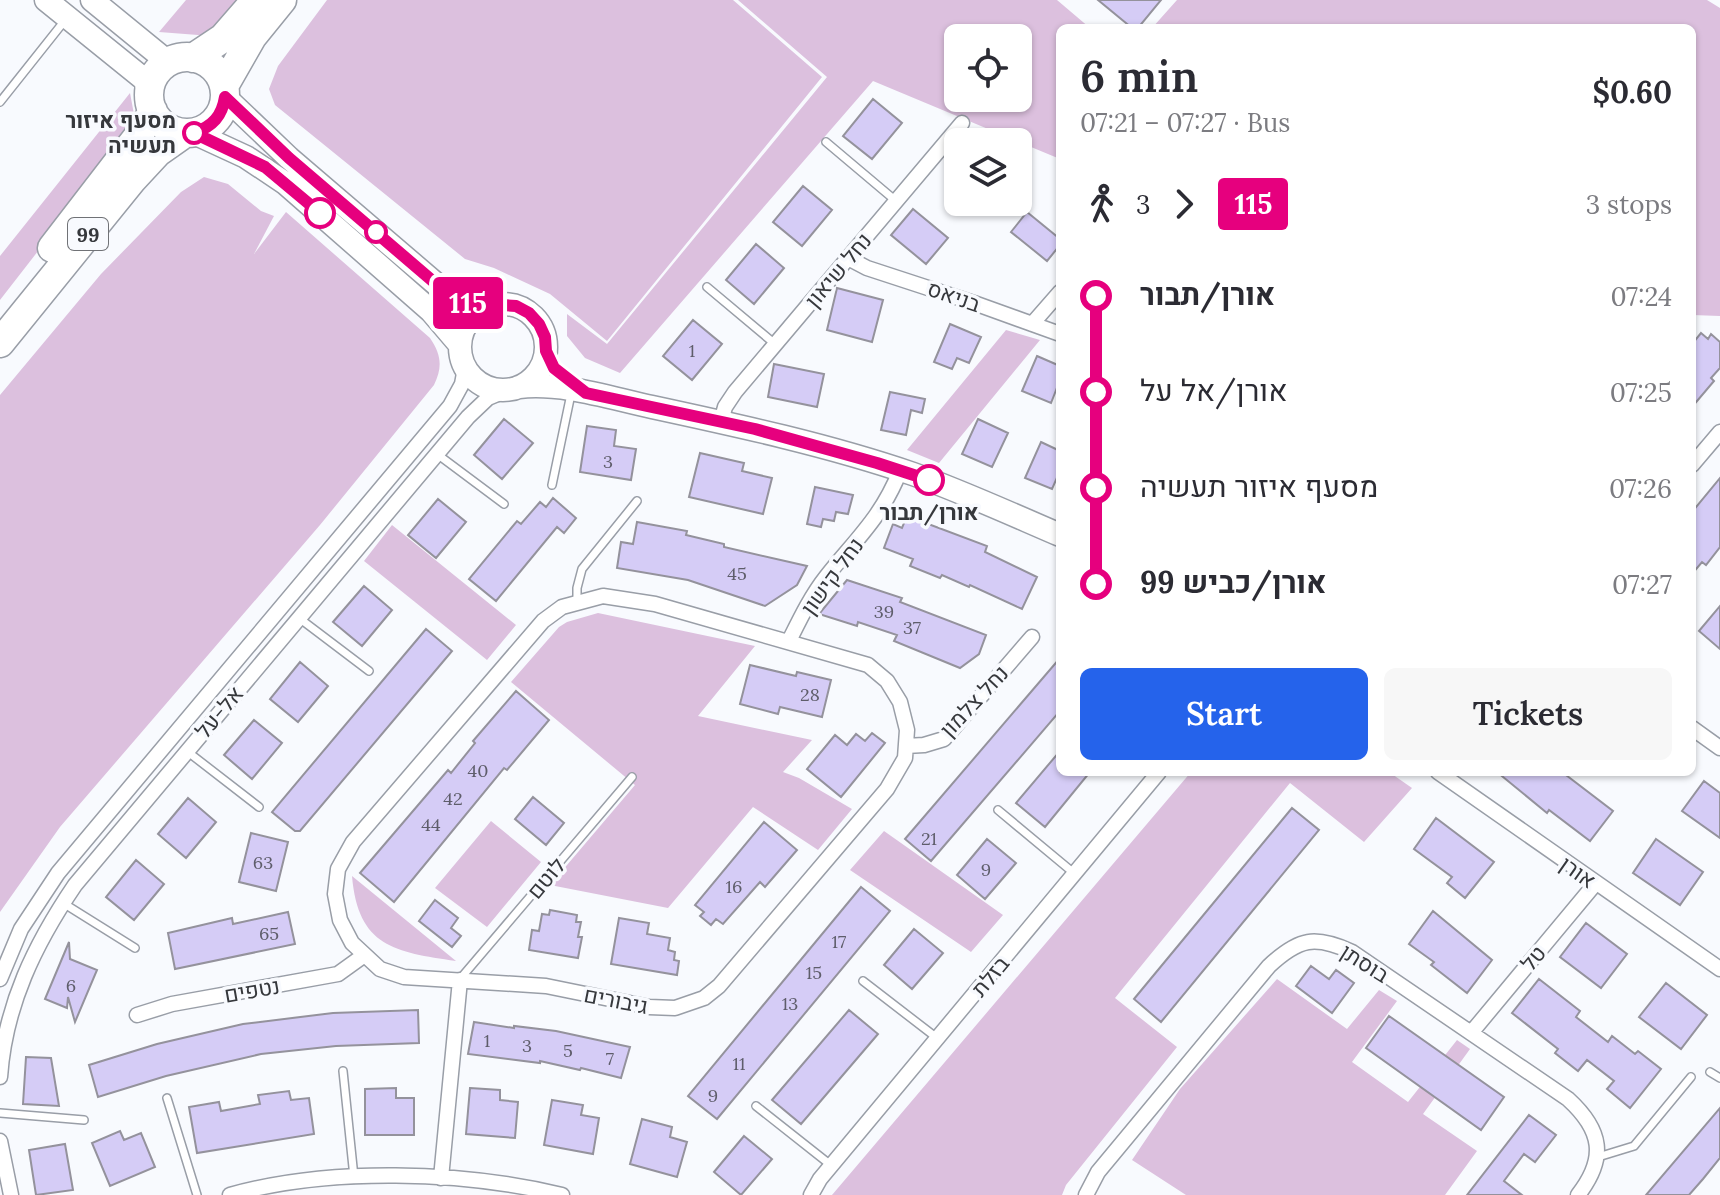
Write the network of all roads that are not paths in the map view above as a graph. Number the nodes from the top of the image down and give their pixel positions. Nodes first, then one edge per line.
1 (46, 0) edge
2 (92, 0) edge
3 (256, 0) edge
4 (282, 0) edge
5 (67, 17) junction
6 (186, 58) junction
7 (224, 91) junction
8 (0, 102) edge
9 (151, 105) junction
10 (962, 123) dead end
11 (189, 133) junction
12 (826, 142) dead end
13 (896, 201) junction
14 (848, 258) junction
15 (707, 287) dead end
16 (1056, 297) edge
17 (488, 307) junction
18 (0, 313) edge
19 (1032, 324) junction
20 (1056, 333) edge
21 (0, 343) edge
22 (775, 344) junction
23 (546, 351) junction
24 (463, 356) junction
25 (513, 388) junction
26 (579, 392) junction
27 (721, 422) junction
28 (1720, 432) edge
29 (437, 454) junction
30 (1696, 460) edge
31 (900, 471) junction
32 (552, 485) dead end
33 (637, 501) dead end
34 (504, 504) dead end
35 (1056, 533) edge
36 (577, 602) junction
37 (299, 618) junction
38 (1032, 637) dead end
39 (789, 641) junction
40 (369, 671) dead end
41 (1696, 730) edge
42 (1718, 743) edge
43 (906, 746) junction
44 (187, 750) junction
45 (1156, 776) edge
46 (1444, 776) edge
47 (632, 777) dead end
48 (259, 807) dead end
49 (998, 810) dead end
50 (1075, 874) junction
51 (1595, 884) junction
52 (63, 903) junction
53 (135, 948) dead end
54 (363, 956) junction
55 (1720, 969) edge
56 (0, 979) edge
57 (460, 980) junction
58 (863, 981) dead end
59 (137, 1015) dead end
60 (1471, 1033) junction
61 (938, 1038) junction
62 (343, 1071) dead end
63 (1710, 1072) dead end
64 (0, 1077) edge
65 (1691, 1077) dead end
66 (1720, 1078) edge
67 (167, 1098) dead end
68 (756, 1106) dead end
69 (0, 1113) edge
70 (84, 1120) dead end
71 (0, 1141) edge
72 (1598, 1157) junction
73 (832, 1166) junction
74 (354, 1178) junction
75 (441, 1178) junction
76 (820, 1179) junction
77 (11, 1195) edge
78 (197, 1195) edge
79 (230, 1195) edge
80 (562, 1195) edge
81 (803, 1195) edge
82 (811, 1195) edge
83 (1086, 1195) edge
84 (1578, 1195) edge

1 - 5 street
2 - 6 street
3 - 6 highway, 99
4 - 7 highway, 99
5 - 8 lane
5 - 9 street
6 - 7 highway
6 - 9 highway, 99
7 - 11 highway, 99
7 - 17 street
9 - 11 highway
9 - 18 highway, 99
10 - 13 street, נחל שיאון
11 - 21 highway, 99
11 - 24 street
12 - 13 lane
13 - 14 street, נחל שיאון
14 - 19 street, בניאס
14 - 22 street, נחל שיאון
15 - 22 lane
16 - 19 street
17 - 23 street
17 - 24 street
19 - 20 street, בניאס
22 - 27 street, נחל שיאון
23 - 25 street
23 - 26 street
24 - 25 street
24 - 56 street, אל-על
25 - 26 street
25 - 29 street, אל-על
26 - 27 street
26 - 32 lane
27 - 31 street
28 - 30 street
29 - 34 lane
29 - 37 street, אל-על
31 - 35 street
31 - 39 street, נחל קישון
33 - 36 lane
36 - 39 street, גיבורים
36 - 54 street, גיבורים
37 - 40 lane
37 - 44 street, אל-על
38 - 43 street, נחל צלמון
39 - 43 street, גיבורים
41 - 42 street
43 - 57 street, גיבורים
44 - 48 lane
44 - 52 street, אל-על
45 - 50 street, בזלת
46 - 51 street, אורן
47 - 57 lane, לוטם
49 - 50 lane
50 - 61 street, בזלת
51 - 55 street, אורן
51 - 60 street, טל
52 - 53 lane
52 - 64 street, אל-על
54 - 57 street, גיבורים
54 - 59 street, נטפים
57 - 75 street
58 - 61 lane
60 - 72 street, בוסתן
60 - 83 street, בוסתן
61 - 73 street, בזלת
62 - 74 lane
63 - 66 lane
65 - 72 lane
67 - 78 lane
68 - 73 lane
69 - 70 lane
71 - 77 street
72 - 84 street
73 - 76 street, בזלת
74 - 75 street
74 - 79 street
75 - 80 street
76 - 81 street, בזלת
76 - 82 street, בזלת

